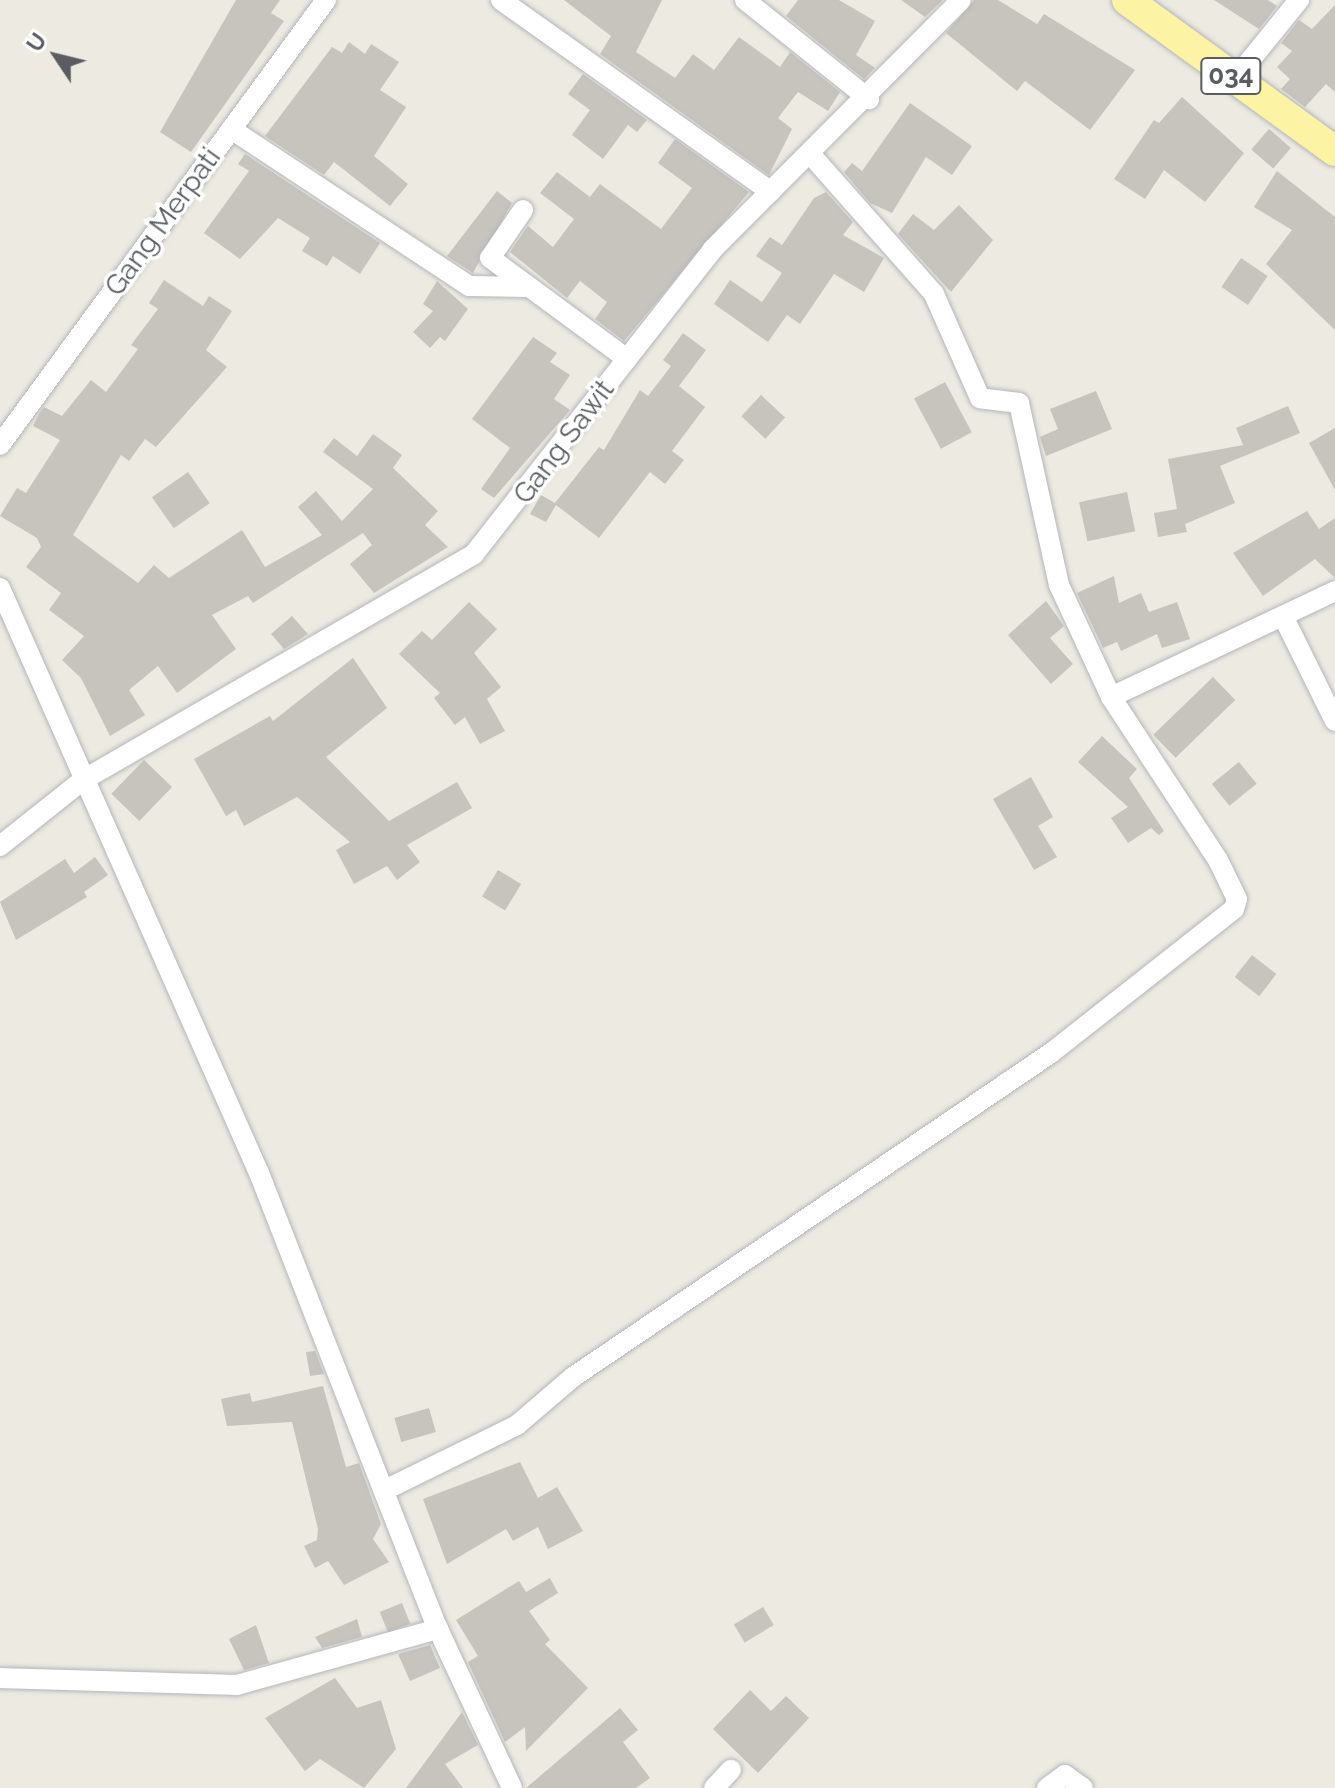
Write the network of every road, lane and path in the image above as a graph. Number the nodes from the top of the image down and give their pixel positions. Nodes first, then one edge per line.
1 (326, 0) edge
2 (501, 0) edge
3 (745, 0) edge
4 (961, 0) edge
5 (1127, 0) edge
6 (1299, 0) edge
7 (1235, 79) junction
8 (869, 99) junction
9 (231, 129) junction
10 (1335, 151) edge
11 (812, 156) junction
12 (771, 192) junction
13 (523, 210) dead end
14 (529, 287) junction
15 (627, 359) junction
16 (0, 445) edge
17 (0, 588) edge
18 (1335, 591) edge
19 (1283, 616) junction
20 (1111, 697) junction
21 (1335, 721) edge
22 (83, 780) junction
23 (0, 846) edge
24 (385, 1490) junction
25 (438, 1629) junction
26 (0, 1678) edge
27 (731, 1770) dead end
28 (512, 1788) edge
29 (714, 1788) edge
30 (1047, 1788) edge
31 (1083, 1788) edge

1 - 9 street, Gang Merpati
2 - 12 street
3 - 8 street
4 - 8 street, Gang Sawit
5 - 7 main road, 034
6 - 7 street
7 - 10 main road, 034
8 - 11 street, Gang Sawit
9 - 14 street
9 - 16 street, Gang Merpati
11 - 12 street, Gang Sawit
11 - 20 street
12 - 15 street, Gang Sawit
13 - 14 street
14 - 15 street
15 - 22 street, Gang Sawit
17 - 22 street
18 - 19 street
19 - 20 street
19 - 21 street
20 - 24 street
22 - 23 street, Gang Sawit
22 - 24 street
24 - 25 street
25 - 26 street
25 - 28 street
27 - 29 street
30 - 31 street

